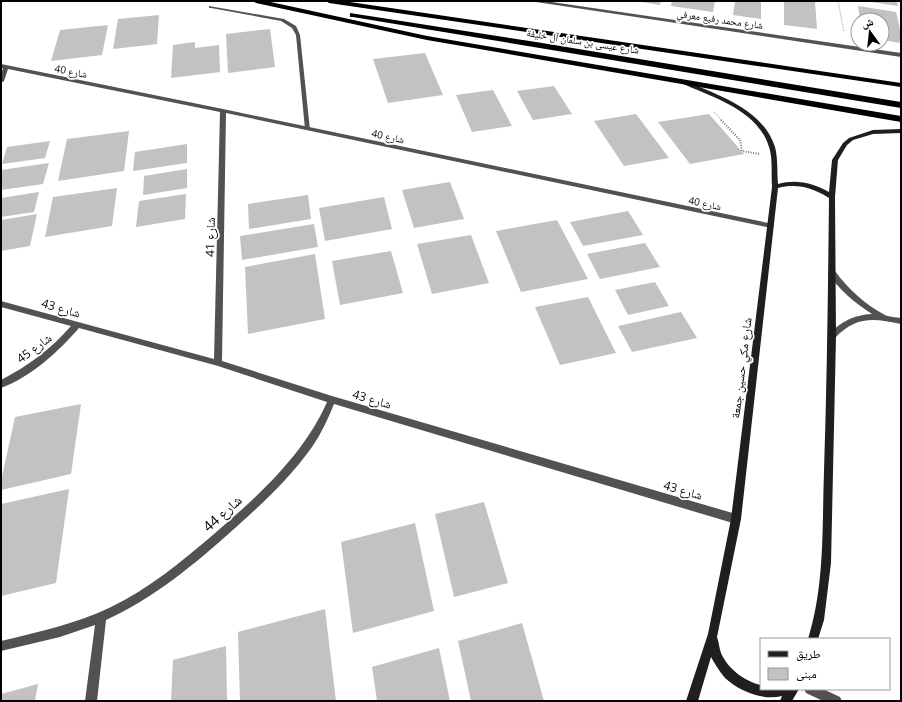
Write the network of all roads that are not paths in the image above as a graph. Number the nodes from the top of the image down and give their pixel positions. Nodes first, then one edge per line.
1 (256, 1) edge
2 (261, 1) edge
3 (329, 1) edge
4 (362, 1) edge
5 (536, 1) edge
6 (211, 7) dead end
7 (402, 13) junction
8 (901, 55) edge
9 (756, 62) junction
10 (4, 67) edge
11 (901, 77) edge
12 (1, 81) edge
13 (683, 82) junction
14 (901, 85) edge
15 (901, 105) edge
16 (223, 111) junction
17 (901, 120) edge
18 (308, 129) junction
19 (901, 131) edge
20 (775, 186) junction
21 (832, 197) junction
22 (771, 226) junction
23 (832, 273) junction
24 (1, 304) edge
25 (884, 317) junction
26 (901, 321) edge
27 (77, 325) junction
28 (832, 336) junction
29 (218, 363) junction
30 (1, 384) edge
31 (332, 400) junction
32 (736, 519) junction
33 (101, 617) junction
34 (713, 634) junction
35 (813, 638) edge
36 (1, 646) edge
37 (788, 690) edge
38 (792, 690) edge
39 (812, 690) edge
40 (91, 701) edge
41 (692, 701) edge
42 (786, 701) edge
43 (836, 701) edge

1 - 13 highway
2 - 15 highway, شارع عيسى بن سلمان آل خليفة
3 - 7 highway, شارع عيسى بن سلمان آل خليفة
4 - 7 highway
5 - 8 street, شارع محمد رفيع معرفي
6 - 18 street
7 - 9 highway, شارع عيسى بن سلمان آل خليفة
9 - 11 highway
9 - 14 highway, شارع عيسى بن سلمان آل خليفة
10 - 12 street
10 - 16 street, شارع 40
13 - 17 highway
13 - 20 street, شارع مكي حسين جمعة
16 - 18 street, شارع 40
16 - 29 street, شارع 41
18 - 22 street, شارع 40
19 - 21 street
20 - 21 street
20 - 22 street, شارع مكي حسين جمعة
21 - 23 street
22 - 32 street, شارع مكي حسين جمعة
23 - 25 street
23 - 28 street
24 - 27 street, شارع 43
25 - 26 street
25 - 28 street
27 - 29 street, شارع 43
27 - 30 street, شارع 45
28 - 35 street
29 - 31 street, شارع 43
31 - 32 street, شارع 43
31 - 33 street, شارع 44
32 - 34 street, شارع مكي حسين جمعة
33 - 36 street, شارع 44
33 - 40 street
34 - 37 street
34 - 41 street, شارع مكي حسين جمعة
38 - 42 street
39 - 43 street

